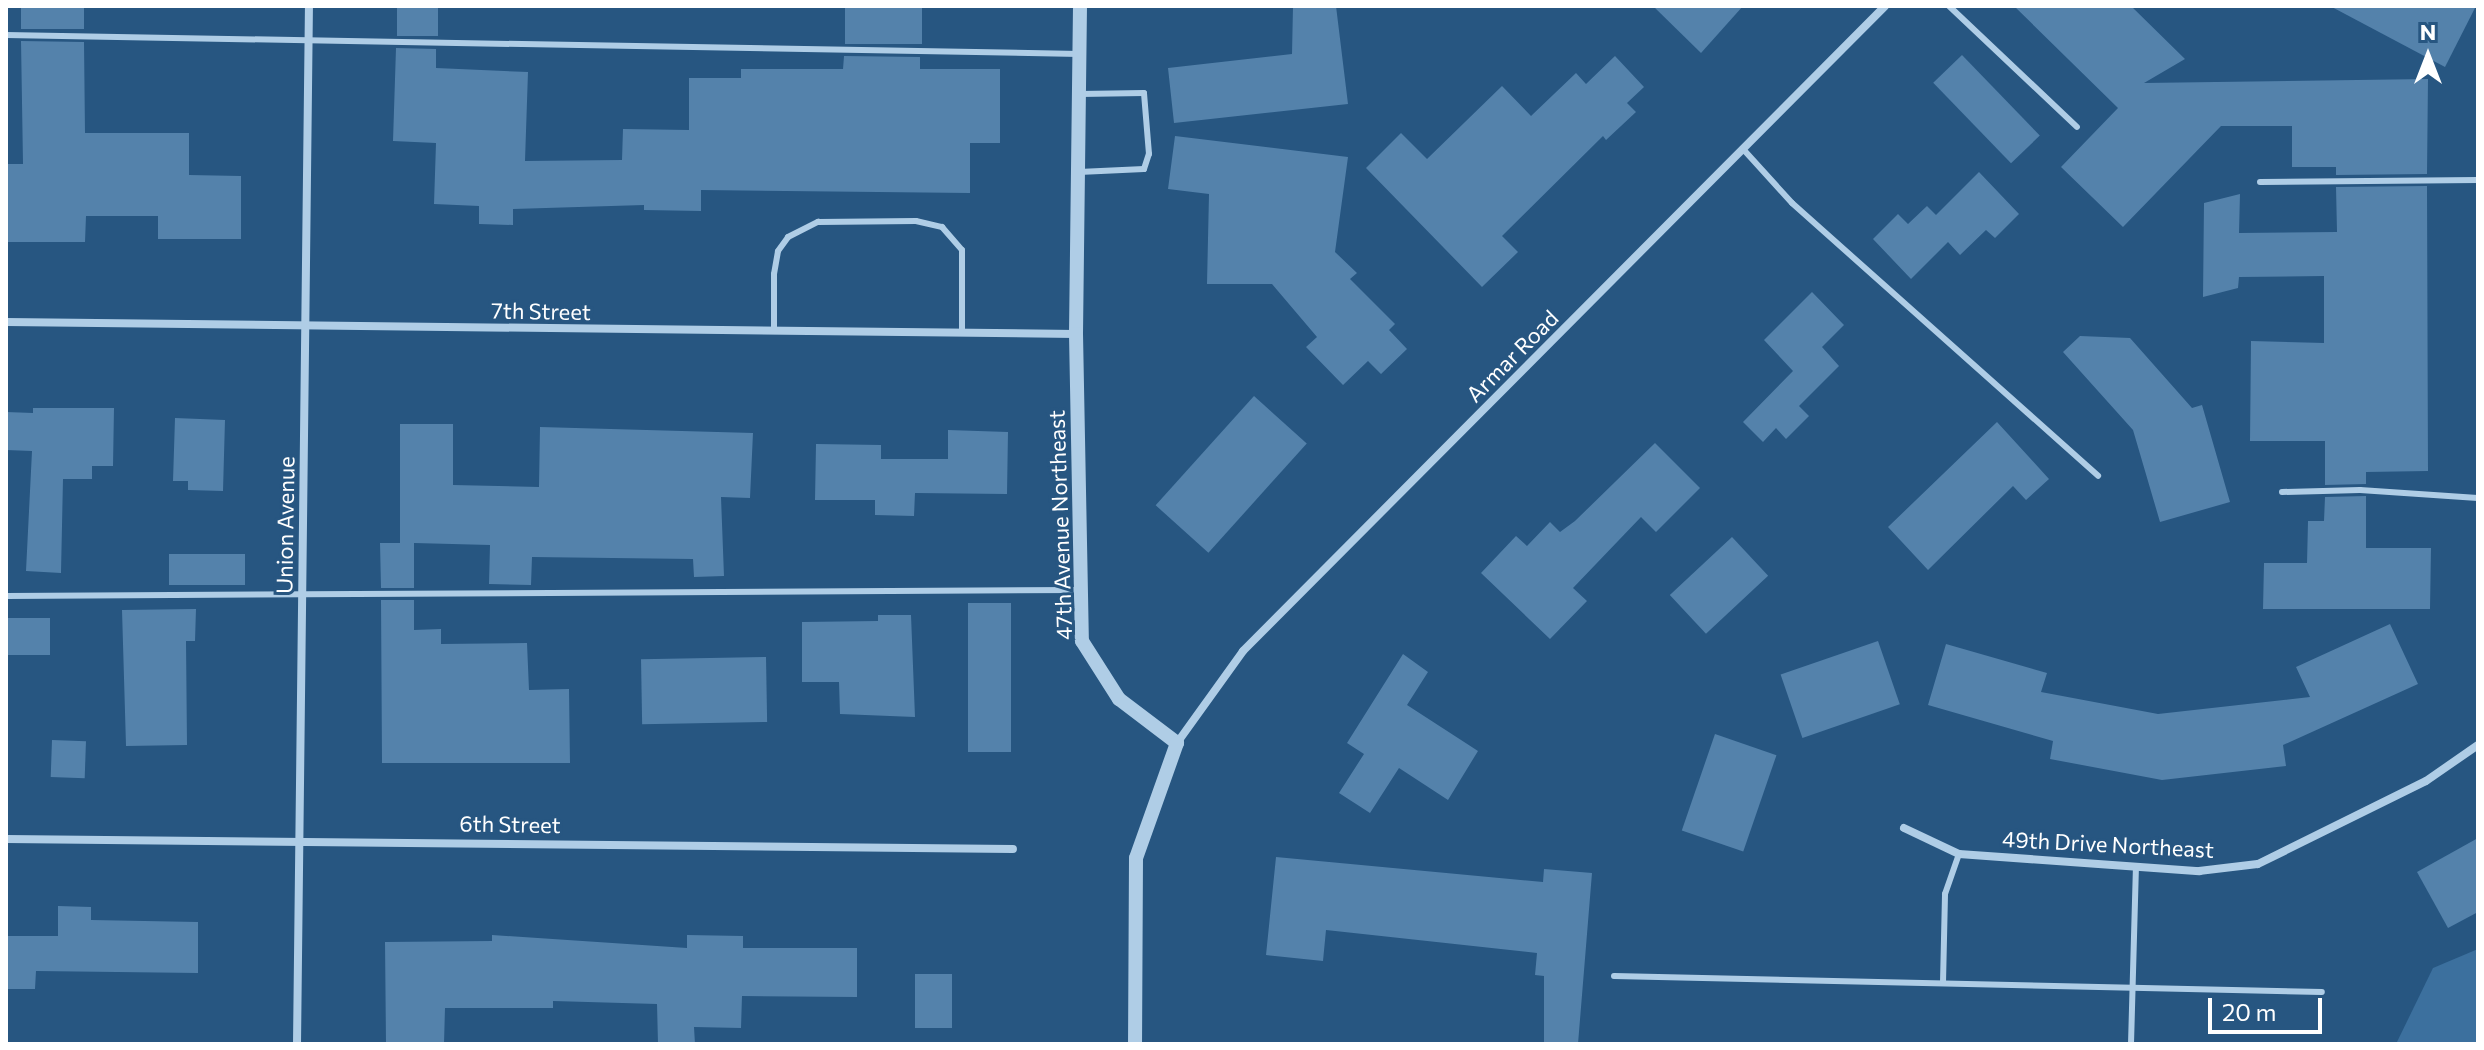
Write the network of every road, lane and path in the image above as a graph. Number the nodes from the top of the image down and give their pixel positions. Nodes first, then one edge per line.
1 (309, 6) edge
2 (1080, 6) edge
3 (1885, 6) edge
4 (1949, 6) edge
5 (6, 35) edge
6 (309, 43) junction
7 (1080, 54) junction
8 (1080, 94) junction
9 (2077, 127) dead end
10 (1743, 149) junction
11 (1079, 172) junction
12 (2478, 180) edge
13 (2260, 182) dead end
14 (6, 322) edge
15 (306, 327) junction
16 (774, 331) junction
17 (962, 333) junction
18 (1076, 334) junction
19 (2098, 476) dead end
20 (2282, 492) dead end
21 (2478, 498) edge
22 (1081, 590) junction
23 (6, 596) edge
24 (302, 598) junction
25 (1177, 743) junction
26 (2478, 745) edge
27 (1904, 828) dead end
28 (6, 839) edge
29 (299, 839) junction
30 (1013, 849) dead end
31 (1959, 854) junction
32 (2136, 866) junction
33 (1614, 976) dead end
34 (1943, 983) junction
35 (2133, 988) junction
36 (2322, 992) dead end
37 (297, 1044) edge
38 (1135, 1044) edge
39 (2131, 1044) edge

1 - 6 street, Union Avenue
2 - 7 street, 47th Avenue Northeast
3 - 10 street, Armar Road
4 - 9 lane
5 - 6 lane
6 - 7 lane
6 - 15 street, Union Avenue
7 - 8 street, 47th Avenue Northeast
8 - 11 street, 47th Avenue Northeast
8 - 11 lane
10 - 19 lane
10 - 25 street, Armar Road
11 - 18 street, 47th Avenue Northeast
12 - 13 lane
14 - 15 street, 7th Street
15 - 16 street, 7th Street
15 - 24 street, Union Avenue
16 - 17 street, 7th Street
16 - 17 lane
17 - 18 street, 7th Street
18 - 22 street, 47th Avenue Northeast
20 - 21 lane
22 - 24 lane
22 - 25 street, 47th Avenue Northeast
23 - 24 lane
24 - 29 street, Union Avenue
25 - 38 street
26 - 32 street, 49th Drive Northeast
27 - 31 street, 49th Drive Northeast
28 - 29 street, 6th Street
29 - 30 street, 6th Street
29 - 37 street, Union Avenue
31 - 32 street, 49th Drive Northeast
31 - 34 lane
32 - 35 lane
33 - 34 lane
34 - 35 lane
35 - 36 lane
35 - 39 lane

